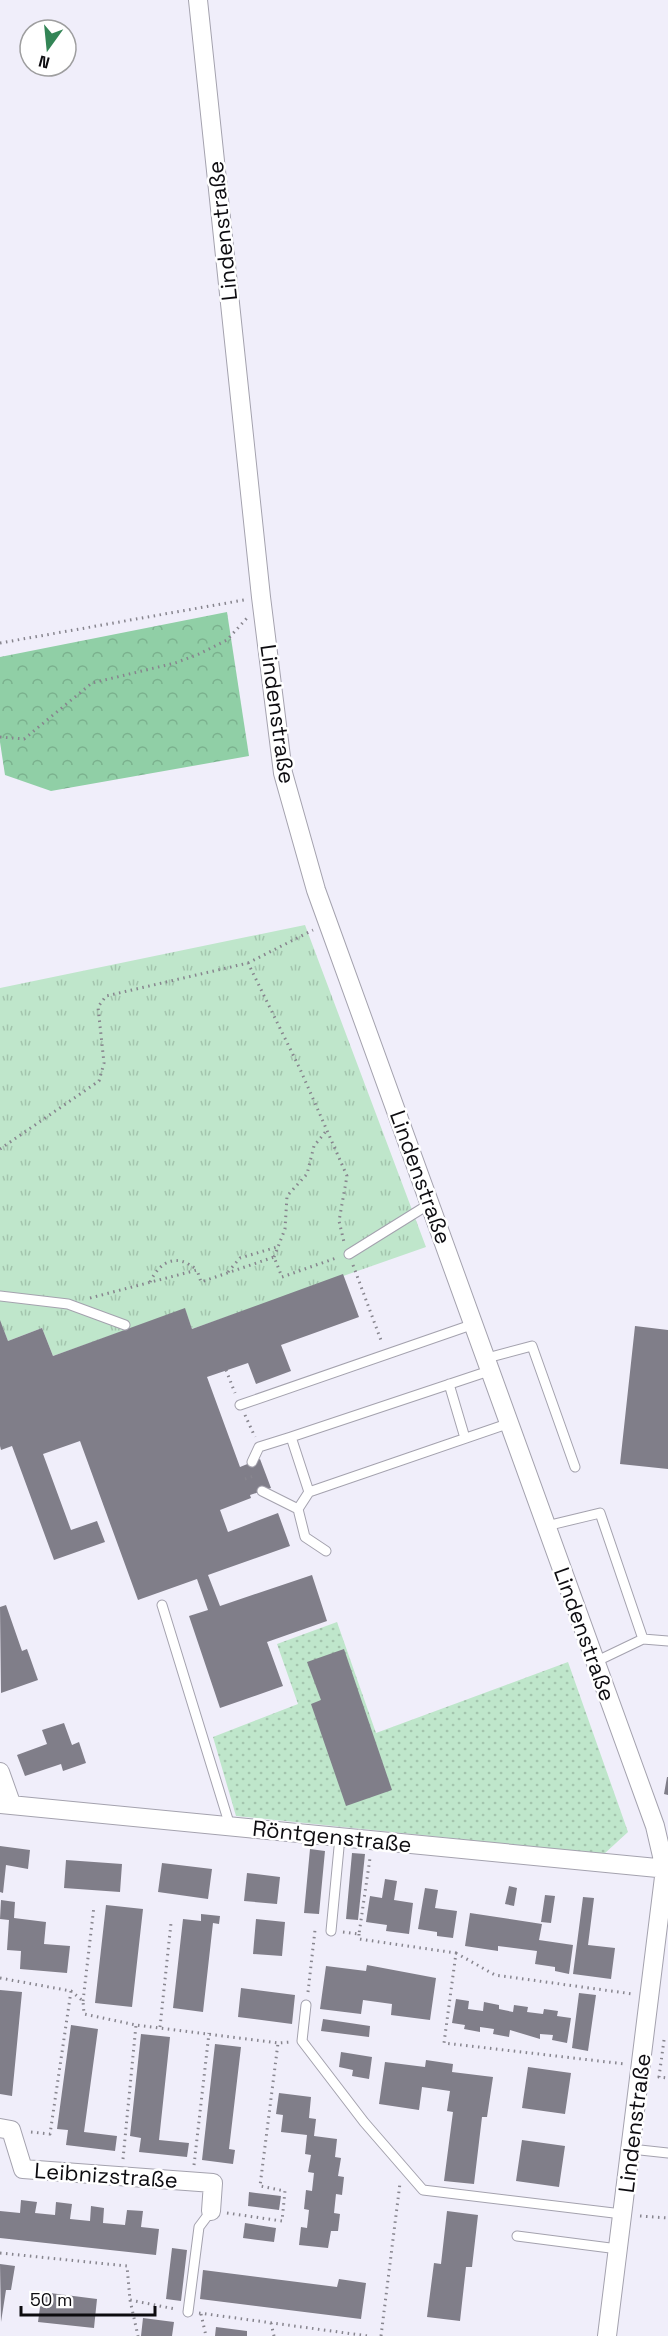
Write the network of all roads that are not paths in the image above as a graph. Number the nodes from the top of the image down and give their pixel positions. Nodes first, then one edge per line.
1 (198, 0) edge
2 (430, 1203) junction
3 (349, 1254) road end
4 (0, 1296) edge
5 (474, 1324) junction
6 (125, 1325) dead end
7 (489, 1364) junction
8 (449, 1384) junction
9 (240, 1405) dead end
10 (510, 1423) junction
11 (291, 1437) junction
12 (465, 1438) junction
13 (252, 1462) dead end
14 (575, 1467) dead end
15 (262, 1491) dead end
16 (309, 1492) junction
17 (298, 1509) junction
18 (546, 1526) junction
19 (326, 1551) dead end
20 (162, 1605) dead end
21 (643, 1639) junction
22 (668, 1641) edge
23 (594, 1662) junction
24 (0, 1772) edge
25 (5, 1804) edge
26 (230, 1826) junction
27 (340, 1837) junction
28 (666, 1869) edge
29 (331, 1931) dead end
30 (306, 2005) dead end
31 (5, 2129) edge
32 (631, 2149) junction
33 (668, 2153) edge
34 (211, 2211) joint
35 (622, 2214) junction
36 (517, 2236) dead end
37 (618, 2249) junction
38 (188, 2312) dead end
39 (607, 2336) edge

1 - 2 street, Lindenstraße
2 - 3 lane
2 - 5 street, Lindenstraße
4 - 6 lane
5 - 7 street, Lindenstraße
5 - 9 lane
7 - 8 lane
7 - 10 street, Lindenstraße
7 - 14 lane
8 - 11 lane
8 - 12 lane
10 - 12 lane
10 - 18 street, Lindenstraße
11 - 13 lane
11 - 16 lane
12 - 16 lane
15 - 17 lane
16 - 17 lane
17 - 19 lane
18 - 21 lane
18 - 23 street, Lindenstraße
20 - 26 lane
21 - 22 lane
21 - 23 lane
23 - 28 street, Lindenstraße
24 - 25 street
25 - 26 street, Röntgenstraße
26 - 27 street, Röntgenstraße
27 - 28 street, Röntgenstraße
27 - 29 lane
28 - 32 street, Lindenstraße
30 - 35 lane
31 - 34 street, Leibnizstraße
32 - 33 lane
32 - 35 street, Lindenstraße
34 - 38 lane
35 - 37 street, Lindenstraße
36 - 37 lane
37 - 39 street, Lindenstraße

